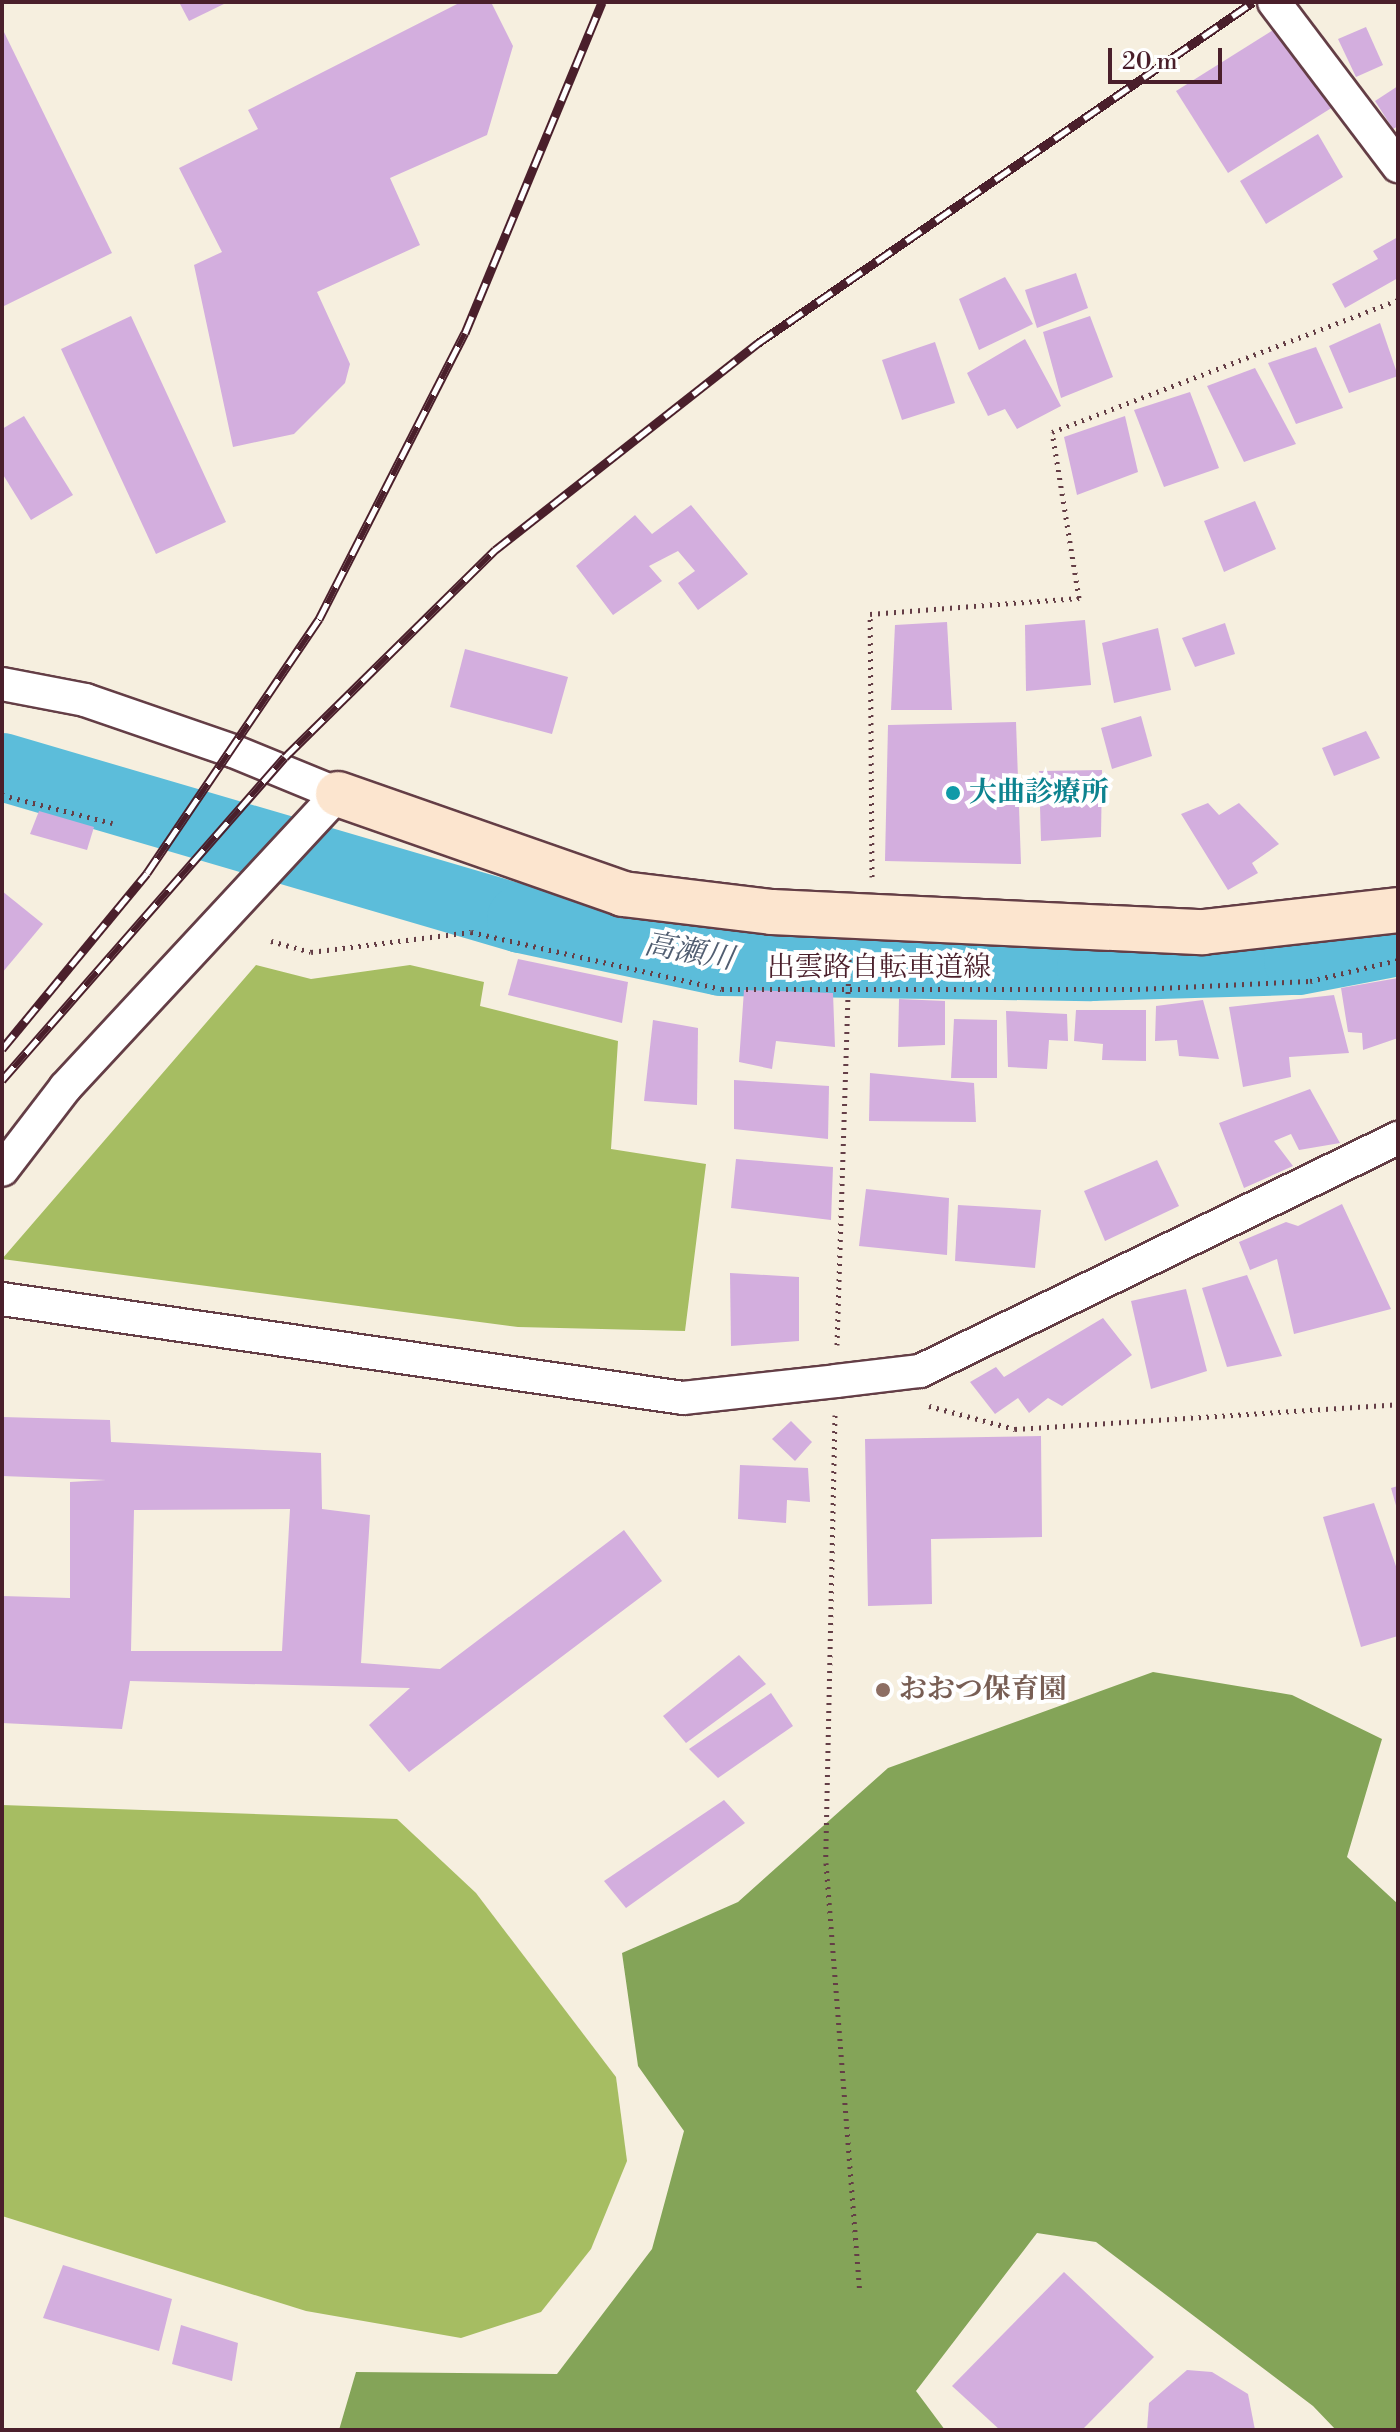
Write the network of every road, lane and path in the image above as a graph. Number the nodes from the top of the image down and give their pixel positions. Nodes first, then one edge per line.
1 (1274, 2) edge
2 (1398, 166) edge
3 (1398, 300) edge
4 (2, 684) edge
5 (338, 794) junction
6 (2, 795) edge
7 (112, 823) dead end
8 (1398, 910) edge
9 (861, 916) junction
10 (271, 941) dead end
11 (1398, 960) edge
12 (848, 986) junction
13 (1398, 1138) edge
14 (2, 1170) edge
15 (2, 1299) edge
16 (836, 1381) junction
17 (1398, 1404) edge
18 (926, 1405) dead end
19 (860, 2292) dead end

1 - 2 street
3 - 9 path
4 - 5 street
5 - 9 street
5 - 14 street
6 - 7 path
8 - 9 street
9 - 12 path
10 - 12 path, 出雲路自転車道線
11 - 12 path, 出雲路自転車道線
12 - 16 path
13 - 16 street
15 - 16 street
16 - 19 path
17 - 18 path

